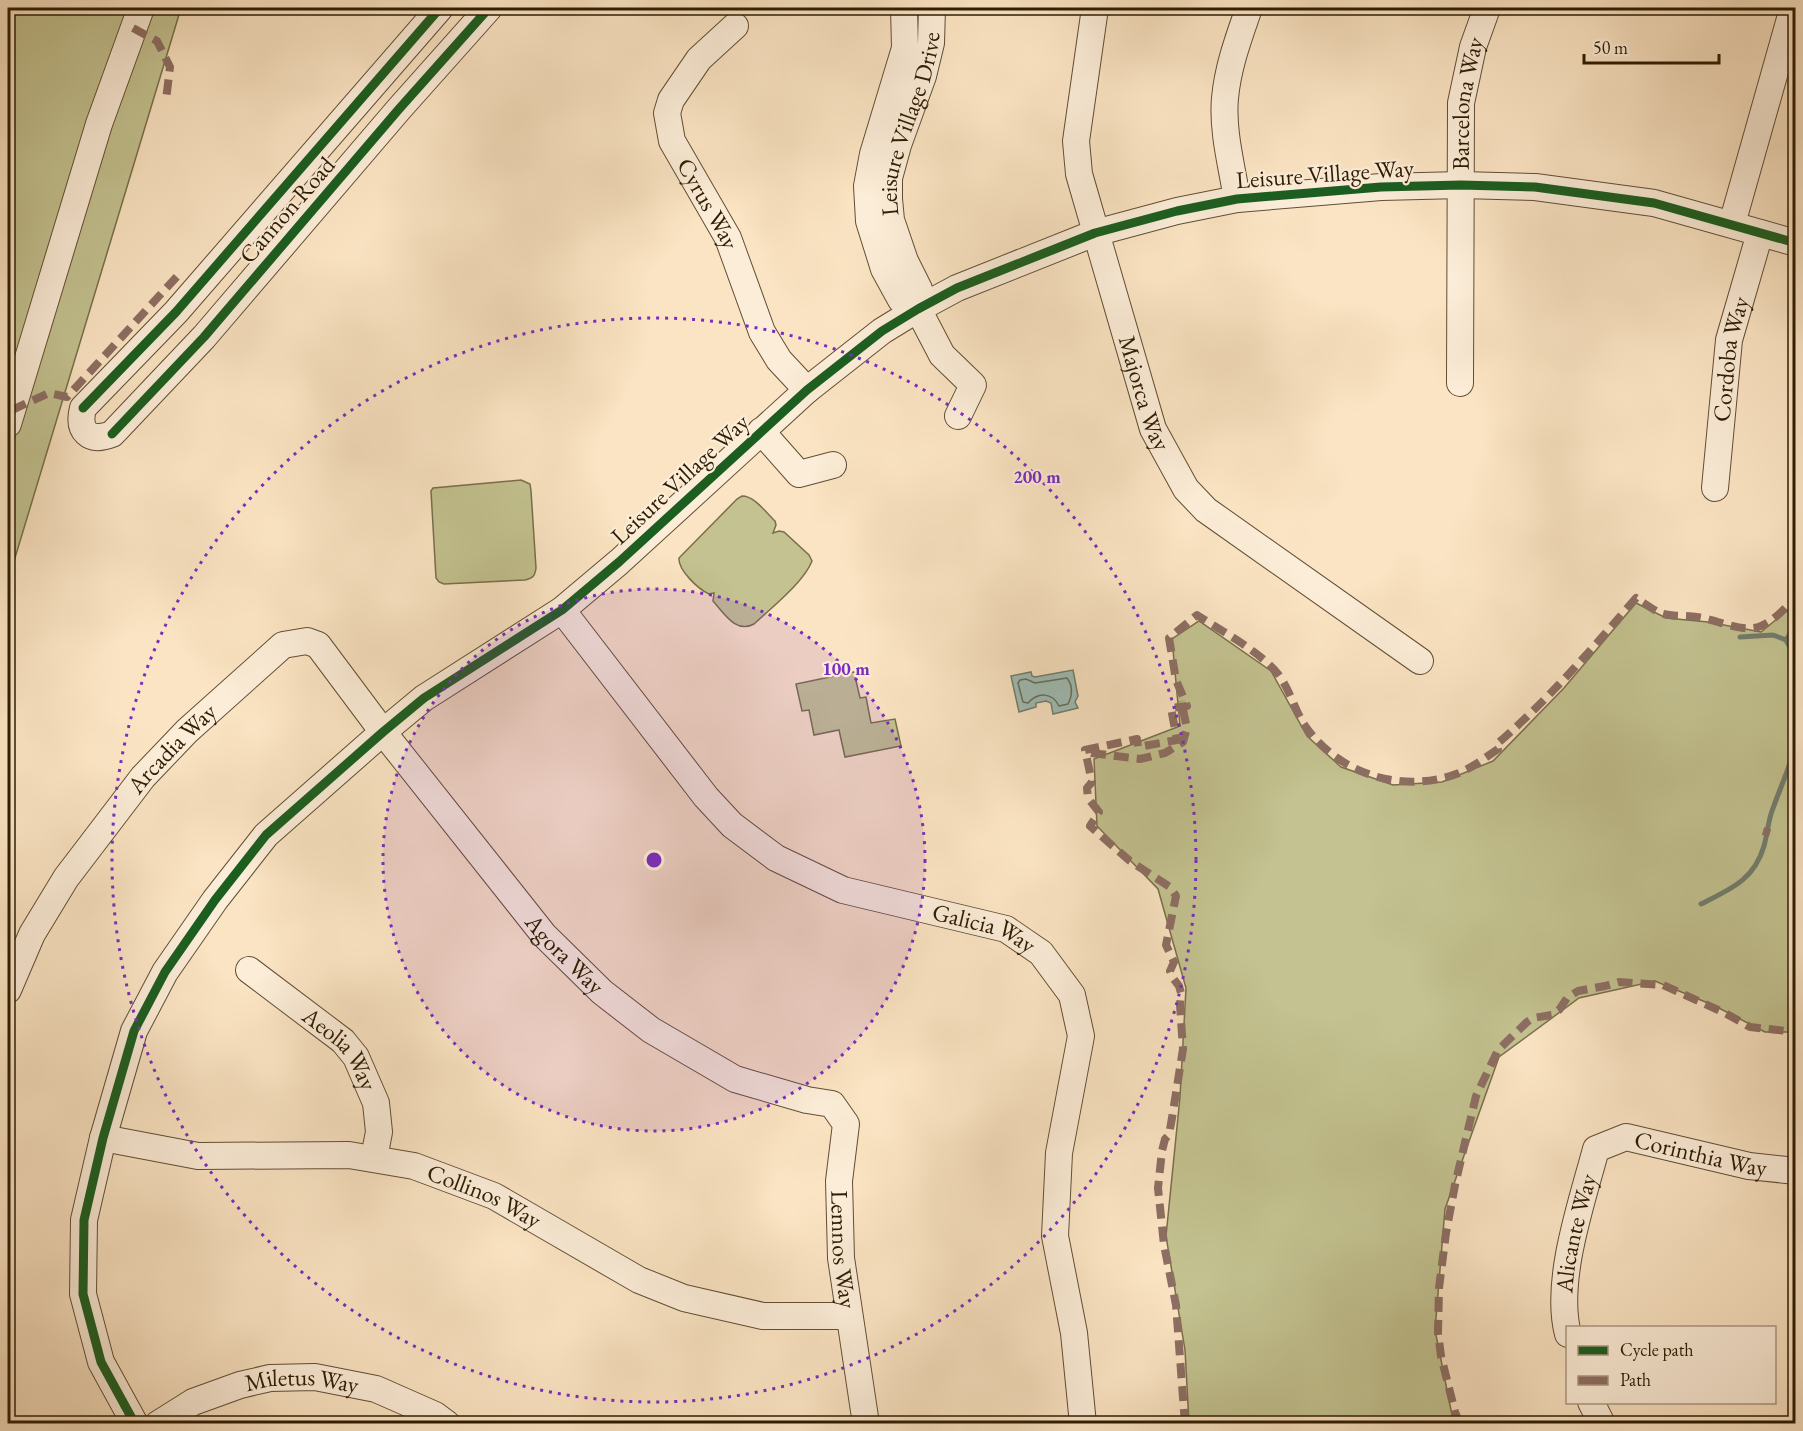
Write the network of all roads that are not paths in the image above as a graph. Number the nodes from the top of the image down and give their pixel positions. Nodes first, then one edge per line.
1 (141, 8) edge
2 (440, 8) edge
3 (489, 8) edge
4 (904, 8) edge
5 (932, 8) edge
6 (1095, 8) edge
7 (1249, 8) edge
8 (1487, 8) edge
9 (1793, 8) edge
10 (735, 26) dead end
11 (916, 52) junction
12 (1461, 185) junction
13 (1237, 199) junction
14 (1732, 224) junction
15 (1095, 233) junction
16 (1760, 233) junction
17 (1796, 243) edge
18 (918, 309) junction
19 (1460, 383) dead end
20 (807, 390) junction
21 (958, 416) dead end
22 (8, 424) edge
23 (761, 431) junction
24 (833, 465) dead end
25 (1715, 488) dead end
26 (562, 610) junction
27 (1420, 661) dead end
28 (383, 732) junction
29 (249, 970) dead end
30 (8, 990) edge
31 (807, 1100) joint
32 (103, 1138) junction
33 (1610, 1144) joint
34 (374, 1158) junction
35 (1796, 1171) edge
36 (848, 1316) junction
37 (1566, 1328) edge
38 (1592, 1404) edge
39 (135, 1424) edge
40 (158, 1424) edge
41 (447, 1424) edge
42 (866, 1424) edge
43 (1083, 1424) edge
44 (1602, 1424) edge

1 - 22 street
2 - 3 street, Cannon Road
4 - 11 street, Leisure Village Drive
5 - 11 street, Leisure Village Drive
6 - 15 street, Majorca Way
7 - 13 street
8 - 12 street, Barcelona Way
9 - 14 street
10 - 20 street, Cyrus Way
11 - 18 street, Leisure Village Drive
12 - 13 street, Leisure Village Way
12 - 14 street, Leisure Village Way
12 - 19 street, Barcelona Way
13 - 15 street, Leisure Village Way
14 - 16 street, Leisure Village Way
15 - 18 street, Leisure Village Way
15 - 27 street, Majorca Way
16 - 17 street, Leisure Village Way
16 - 25 street, Cordoba Way
18 - 20 street, Leisure Village Way
18 - 21 street
20 - 23 street, Leisure Village Way
23 - 24 street
23 - 26 street, Leisure Village Way
26 - 28 street, Leisure Village Way
26 - 43 street, Galicia Way
28 - 30 street, Arcadia Way
28 - 31 street, Agora Way
28 - 32 street, Leisure Village Way
29 - 34 street, Aeolia Way
31 - 36 street, Lemnos Way
32 - 34 street, Collinos Way
32 - 39 street, Leisure Village Way
33 - 35 street, Corinthia Way
33 - 37 street, Alicante Way
34 - 36 street, Collinos Way
36 - 42 street, Lemnos Way
38 - 44 street
40 - 41 street, Miletus Way

